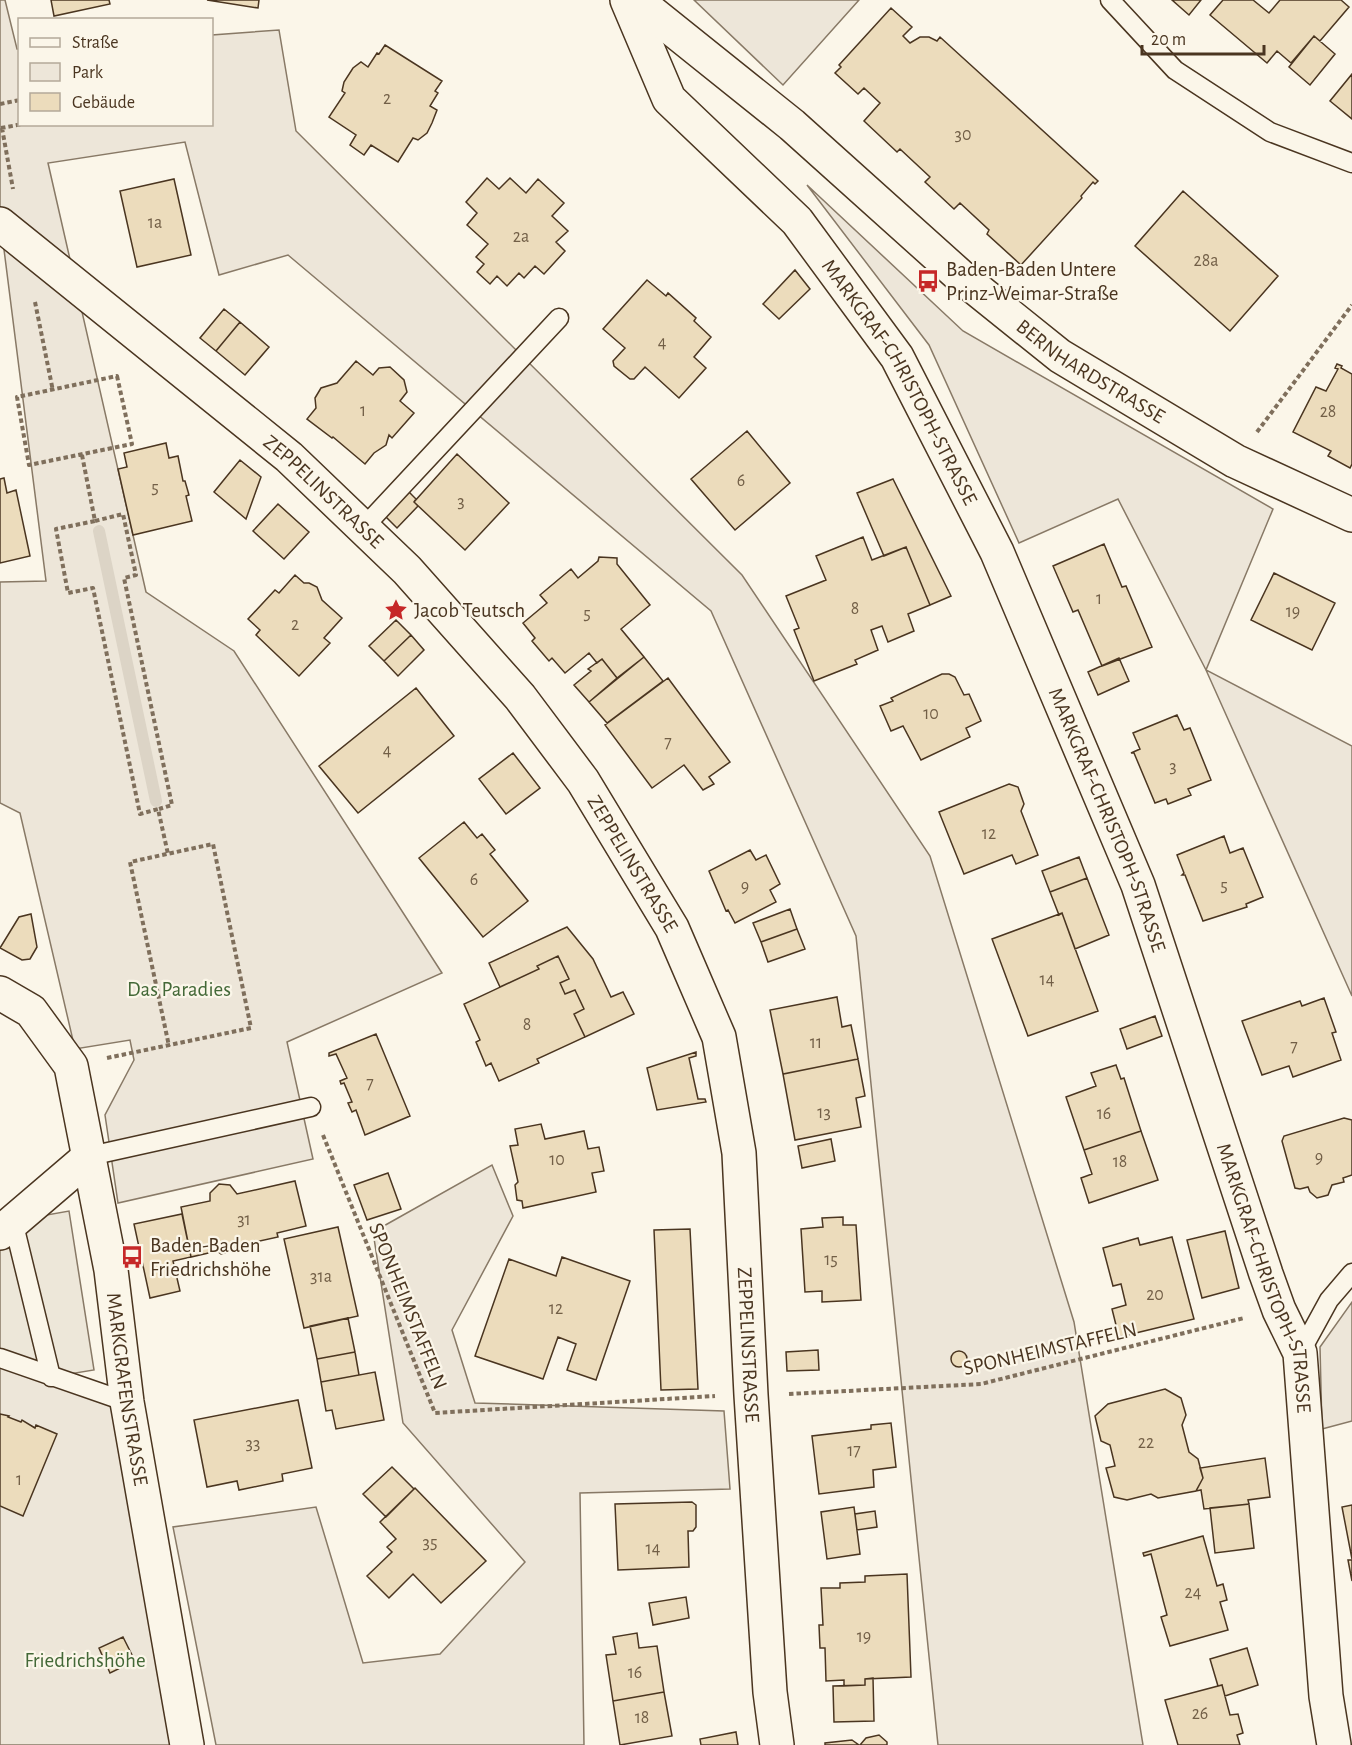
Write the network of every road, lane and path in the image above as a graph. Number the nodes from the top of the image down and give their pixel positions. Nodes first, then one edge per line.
1 (627, 0) edge
2 (636, 0) edge
3 (1110, 0) edge
4 (18, 100) edge
5 (0, 104) edge
6 (18, 125) edge
7 (0, 128) edge
8 (1352, 163) edge
9 (0, 224) edge
10 (1352, 305) edge
11 (559, 318) dead end
12 (82, 455) junction
13 (1235, 460) junction
14 (1352, 515) edge
15 (95, 521) junction
16 (363, 528) junction
17 (158, 809) junction
18 (168, 854) junction
19 (0, 993) edge
20 (169, 1046) junction
21 (71, 1066) junction
22 (311, 1107) joint
23 (90, 1156) junction
24 (7, 1227) edge
25 (1352, 1273) edge
26 (1279, 1310) junction
27 (1300, 1353) junction
28 (0, 1358) edge
29 (51, 1377) junction
30 (751, 1395) junction
31 (691, 1396) dead end
32 (127, 1402) junction
33 (187, 1745) edge
34 (777, 1745) edge
35 (1334, 1745) edge

1 - 26 street, MARKGRAF-CHRISTOPH-STRASSE
2 - 13 street, BERNHARDSTRASSE
3 - 8 lane
4 - 5 path
6 - 7 path
9 - 16 street, ZEPPELINSTRASSE
10 - 13 path
11 - 16 lane
12 - 12 path
12 - 15 path
13 - 14 street, BERNHARDSTRASSE
15 - 17 path
15 - 17 path
16 - 30 street, ZEPPELINSTRASSE
17 - 18 path
18 - 20 path
18 - 20 path
19 - 21 street, MARKGRAFENSTRASSE
20 - 21 path
21 - 23 street, MARKGRAFENSTRASSE
22 - 23 lane
22 - 31 path, SPONHEIMSTAFFELN
23 - 24 street
23 - 32 street, MARKGRAFENSTRASSE
24 - 29 lane
25 - 27 lane
26 - 27 street, MARKGRAF-CHRISTOPH-STRASSE
26 - 30 path, SPONHEIMSTAFFELN
27 - 35 street, MARKGRAF-CHRISTOPH-STRASSE
28 - 29 lane
29 - 32 lane
30 - 34 street, ZEPPELINSTRASSE
32 - 33 street, MARKGRAFENSTRASSE

